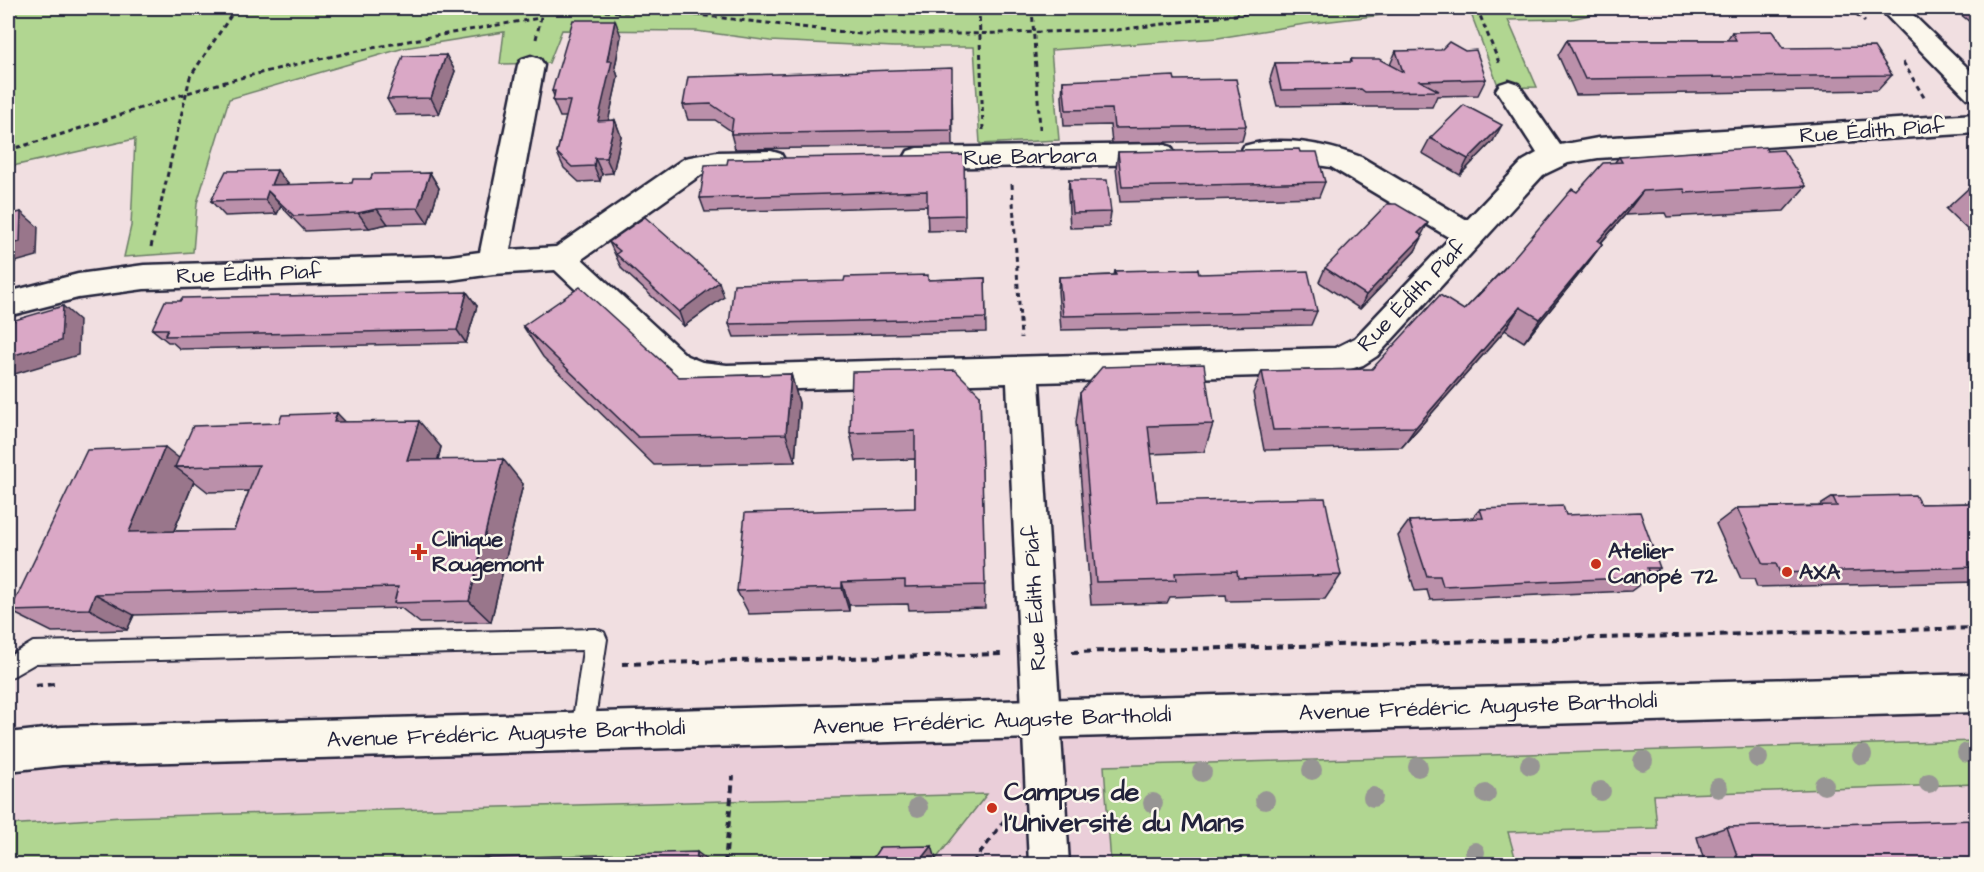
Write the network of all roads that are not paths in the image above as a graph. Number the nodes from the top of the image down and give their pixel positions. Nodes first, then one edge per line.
1 (1892, 8) edge
2 (531, 64) dead end
3 (1509, 90) road end
4 (1977, 91) edge
5 (1963, 125) edge
6 (1230, 153) edge
7 (1183, 154) edge
8 (1553, 156) junction
9 (891, 159) edge
10 (798, 160) edge
11 (1470, 236) junction
12 (562, 258) junction
13 (493, 262) junction
14 (8, 304) edge
15 (1022, 369) junction
16 (8, 669) edge
17 (1977, 693) edge
18 (1042, 719) junction
19 (582, 732) junction
20 (8, 752) edge
21 (1049, 864) edge

1 - 4 street
2 - 13 street
3 - 8 street
5 - 8 street, Rue Édith Piaf
6 - 11 street
7 - 9 street, Rue Barbara
8 - 11 street, Rue Édith Piaf
10 - 12 street
11 - 15 street, Rue Édith Piaf
12 - 13 street, Rue Édith Piaf
12 - 15 street, Rue Édith Piaf
13 - 14 street, Rue Édith Piaf
15 - 18 street, Rue Édith Piaf
16 - 19 lane
17 - 18 street, Avenue Frédéric Auguste Bartholdi
18 - 19 street, Avenue Frédéric Auguste Bartholdi
18 - 21 street, Rue Édith Piaf
19 - 20 street, Avenue Frédéric Auguste Bartholdi

